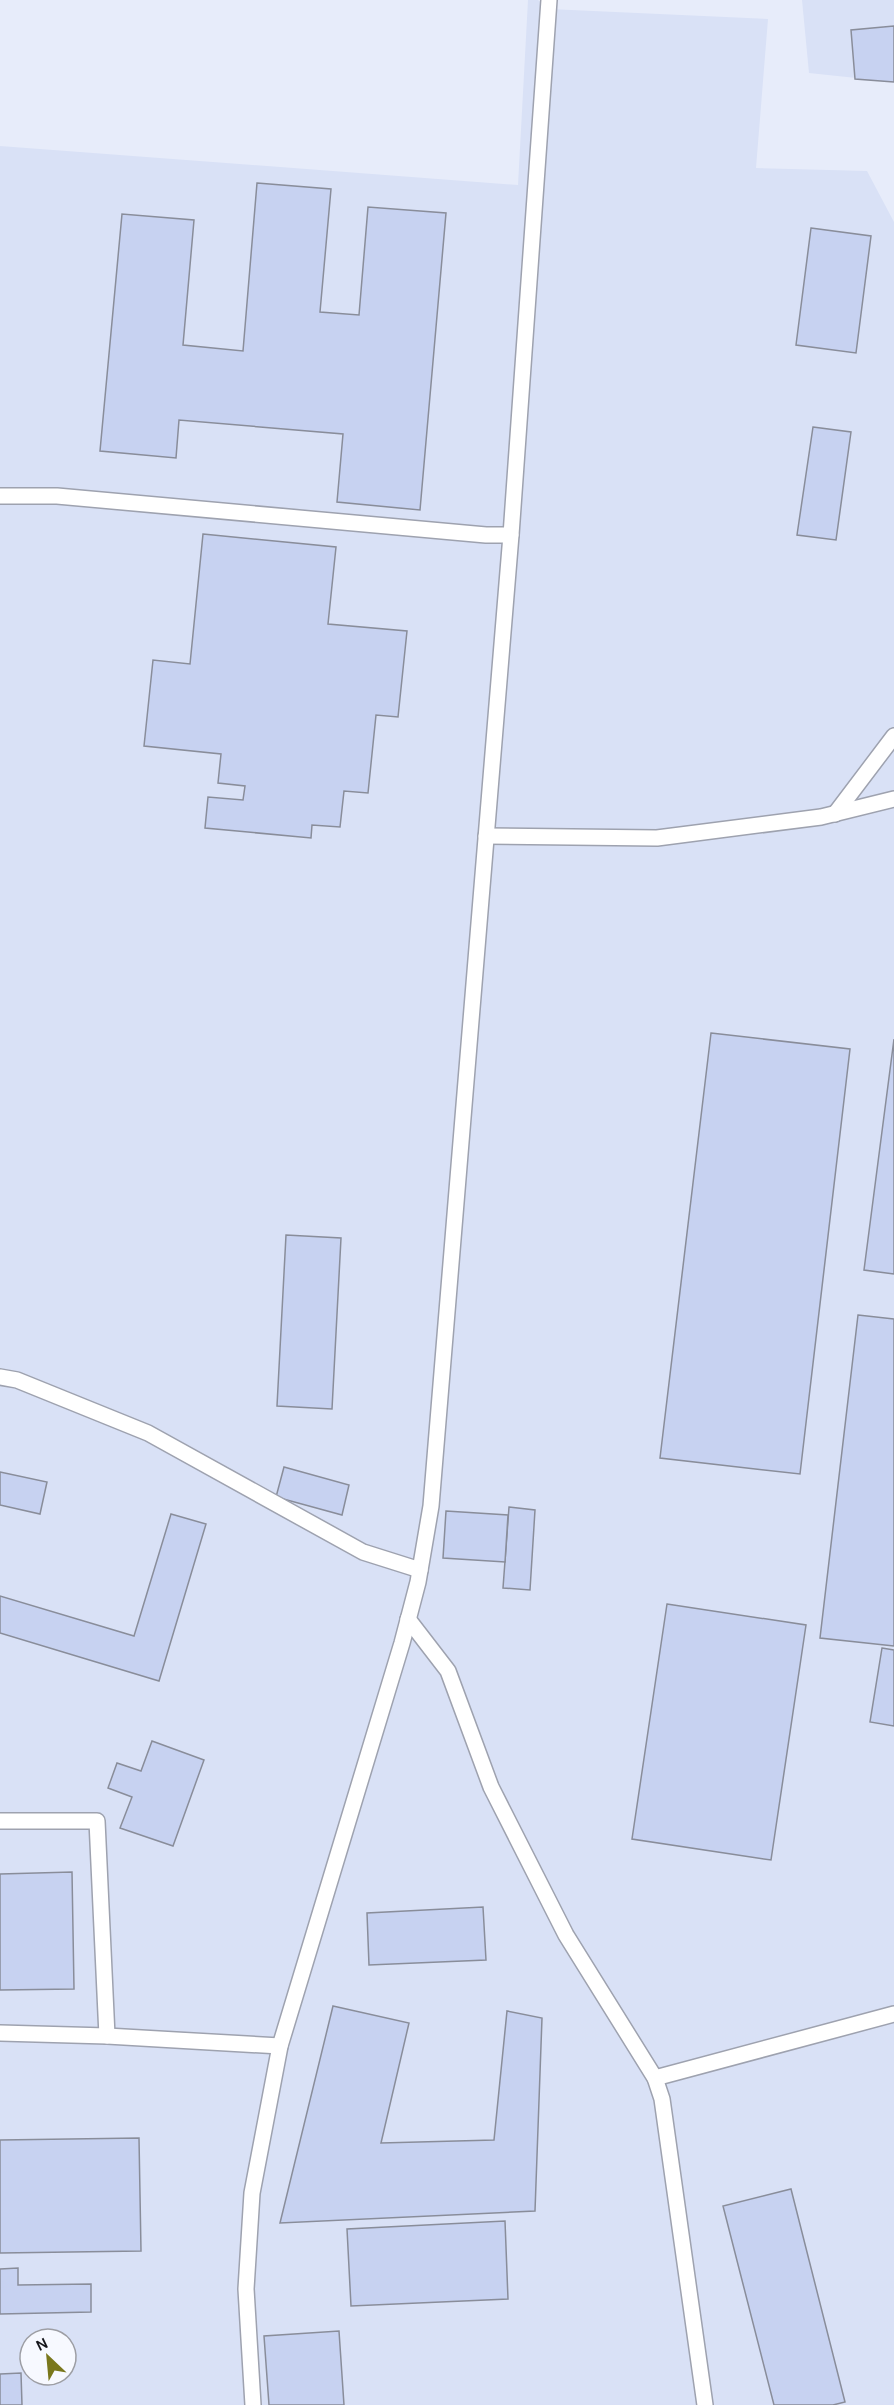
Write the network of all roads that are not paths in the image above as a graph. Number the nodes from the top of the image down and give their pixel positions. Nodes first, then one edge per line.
1 (549, 0) edge
2 (0, 496) edge
3 (512, 535) junction
4 (894, 736) edge
5 (894, 799) edge
6 (836, 814) junction
7 (486, 836) junction
8 (0, 1377) edge
9 (420, 1570) junction
10 (408, 1618) junction
11 (0, 1821) edge
12 (894, 2014) edge
13 (0, 2033) edge
14 (107, 2036) junction
15 (280, 2046) junction
16 (655, 2078) junction
17 (253, 2405) edge
18 (705, 2405) edge

1 - 3 lane
2 - 3 lane
3 - 7 lane
4 - 6 lane
5 - 6 lane
6 - 7 lane
7 - 9 lane
8 - 9 lane
9 - 10 lane
10 - 15 lane
10 - 16 lane
11 - 14 lane
12 - 16 lane
13 - 14 lane
14 - 15 lane
15 - 17 lane
16 - 18 lane

